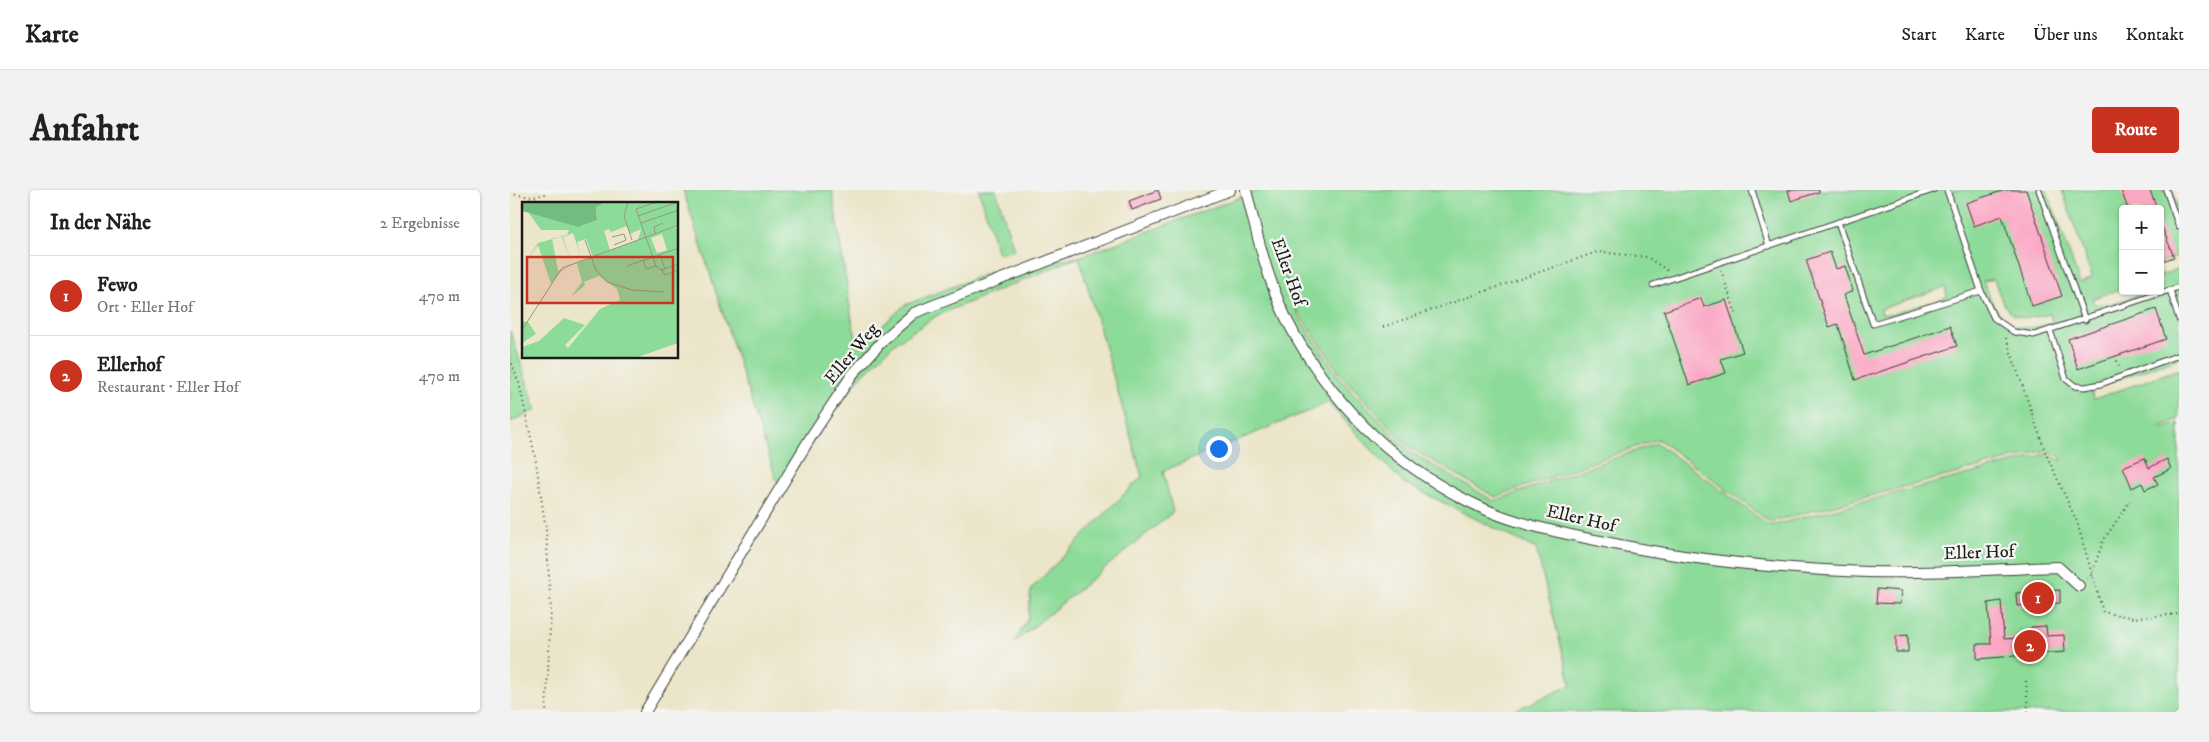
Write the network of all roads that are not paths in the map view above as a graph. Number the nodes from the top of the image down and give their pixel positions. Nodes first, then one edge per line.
1 (1230, 190) edge
2 (1246, 190) edge
3 (1752, 190) edge
4 (1933, 190) edge
5 (1947, 190) edge
6 (2039, 190) edge
7 (2166, 190) edge
8 (1838, 222) junction
9 (2179, 227) edge
10 (1769, 246) junction
11 (1652, 285) dead end
12 (2179, 287) edge
13 (2170, 290) junction
14 (1981, 291) junction
15 (2179, 319) edge
16 (2085, 320) junction
17 (2050, 330) junction
18 (2179, 356) edge
19 (2079, 586) road end
20 (645, 712) edge

1 - 20 street, Eller Weg
2 - 19 street, Eller Hof
3 - 10 lane
4 - 8 lane
5 - 14 lane
6 - 16 lane
7 - 9 lane
8 - 10 lane
8 - 14 lane
10 - 11 lane
12 - 13 lane
13 - 15 lane
13 - 16 lane
14 - 17 lane
16 - 17 lane
17 - 18 lane

